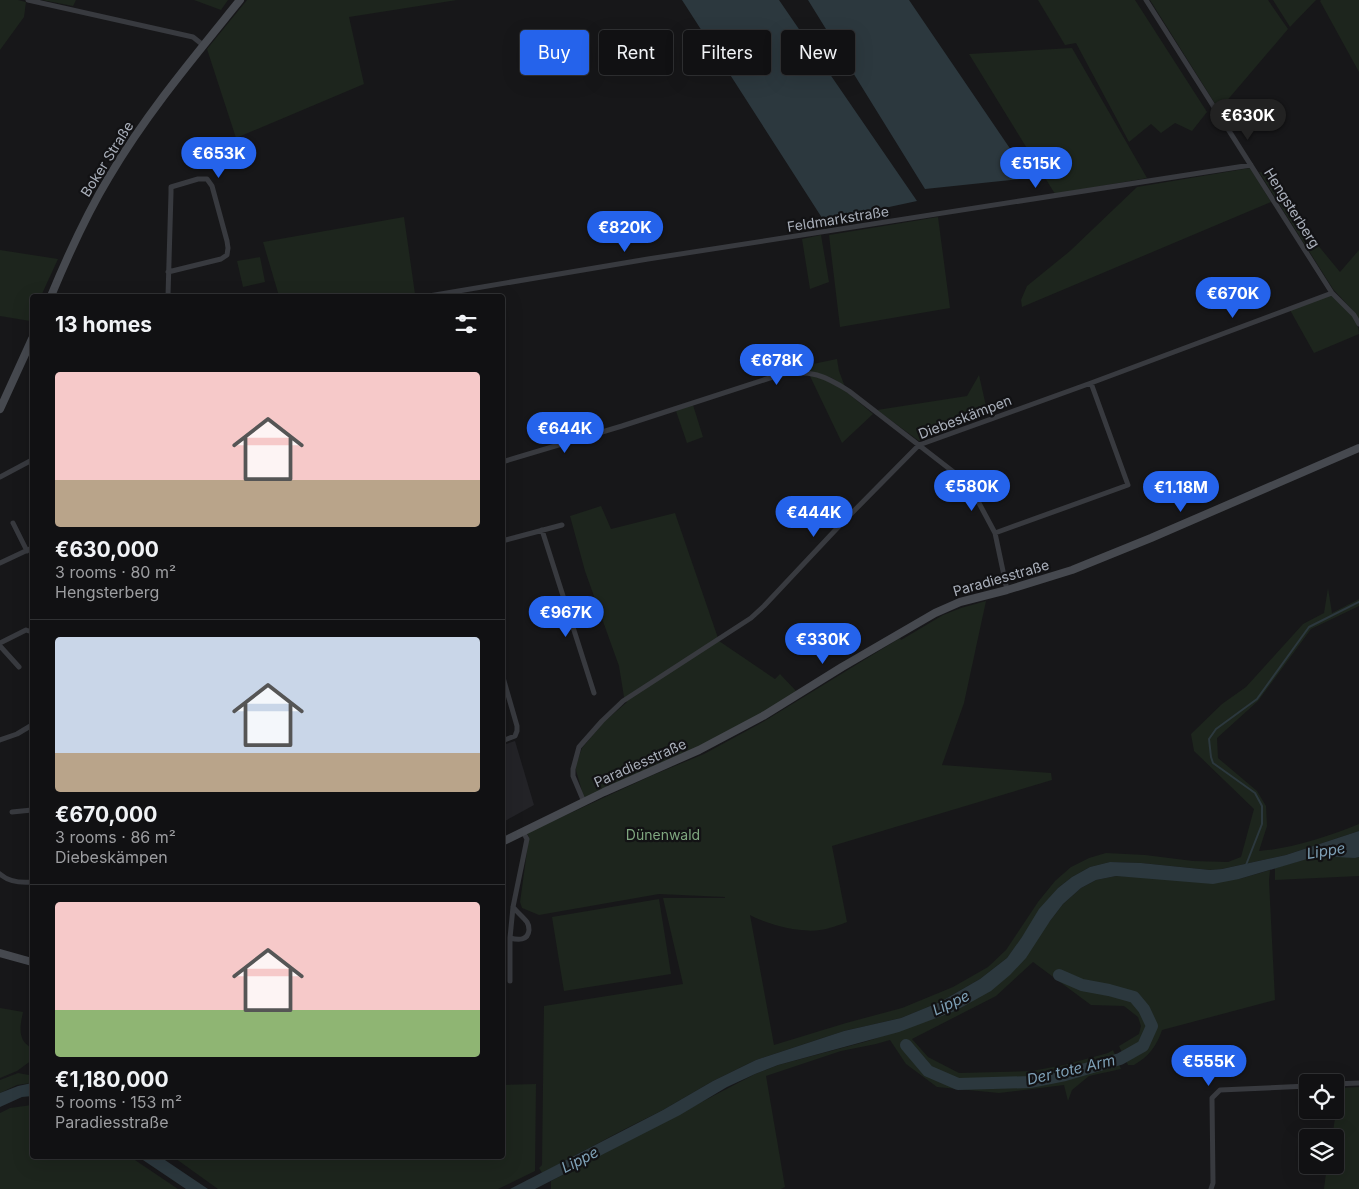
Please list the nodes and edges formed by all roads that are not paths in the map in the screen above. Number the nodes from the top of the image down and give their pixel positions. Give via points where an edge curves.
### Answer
1 (28, 0) edge
2 (240, 0) edge
3 (1146, 0) edge
4 (203, 45) junction
5 (1251, 165) junction
6 (168, 272) junction
7 (1332, 293) junction
8 (52, 294) edge
9 (168, 294) edge
10 (441, 294) edge
11 (1359, 324) edge
12 (30, 343) edge
13 (1091, 383) junction
14 (0, 409) edge
15 (919, 445) junction
16 (1359, 448) edge
17 (30, 461) edge
18 (505, 462) edge
19 (0, 476) edge
20 (13, 523) dead end
21 (562, 525) dead end
22 (542, 530) junction
23 (995, 533) junction
24 (505, 540) edge
25 (30, 550) edge
26 (0, 563) edge
27 (1008, 590) junction
28 (30, 631) edge
29 (0, 645) edge
30 (19, 667) dead end
31 (505, 684) edge
32 (594, 693) dead end
33 (30, 726) edge
34 (0, 740) edge
35 (505, 740) edge
36 (584, 802) junction
37 (30, 810) edge
38 (12, 812) dead end
39 (523, 832) junction
40 (505, 841) edge
41 (0, 874) edge
42 (30, 882) edge
43 (513, 907) junction
44 (510, 938) junction
45 (0, 953) edge
46 (30, 961) edge
47 (510, 981) dead end
48 (1359, 1083) edge
49 (1344, 1084) edge
50 (1299, 1086) edge
51 (1211, 1189) edge

1 - 4 street via 193,37
2 - 4 main road, Boker Straße
3 - 5 street, Hengsterberg
4 - 8 main road, Boker Straße via 113,170 81,227
5 - 7 street, Hengsterberg
5 - 10 street, Feldmarkstraße
6 - 6 street via 227,255 212,186 207,179 171,187
6 - 9 street
7 - 11 street, Hengsterberg
7 - 13 street, Diebeskämpen
12 - 14 main road
13 - 15 street, Diebeskämpen
13 - 23 street via 1128,485
15 - 18 street via 830,379 795,372
15 - 23 street via 972,490
15 - 36 street, Diebeskämpen via 758,612 623,701 602,721 579,747 573,768
16 - 27 main road, Paradiesstraße via 1072,570
17 - 19 street
20 - 25 street
21 - 22 street
22 - 24 street
22 - 32 street
23 - 27 street
25 - 26 street
27 - 36 main road, Paradiesstraße via 960,602 935,613 763,716 699,750
28 - 29 street via 26,630
29 - 30 street
31 - 35 street via 517,731 515,736
33 - 34 street
36 - 39 main road, Paradiesstraße
37 - 38 street
39 - 40 main road, Paradiesstraße
39 - 43 street via 526,839
41 - 42 street via 8,880
43 - 44 street
43 - 44 street via 527,922 529,932 523,939
44 - 47 street
45 - 46 main road
48 - 49 street
50 - 51 street via 1220,1090 1212,1098

